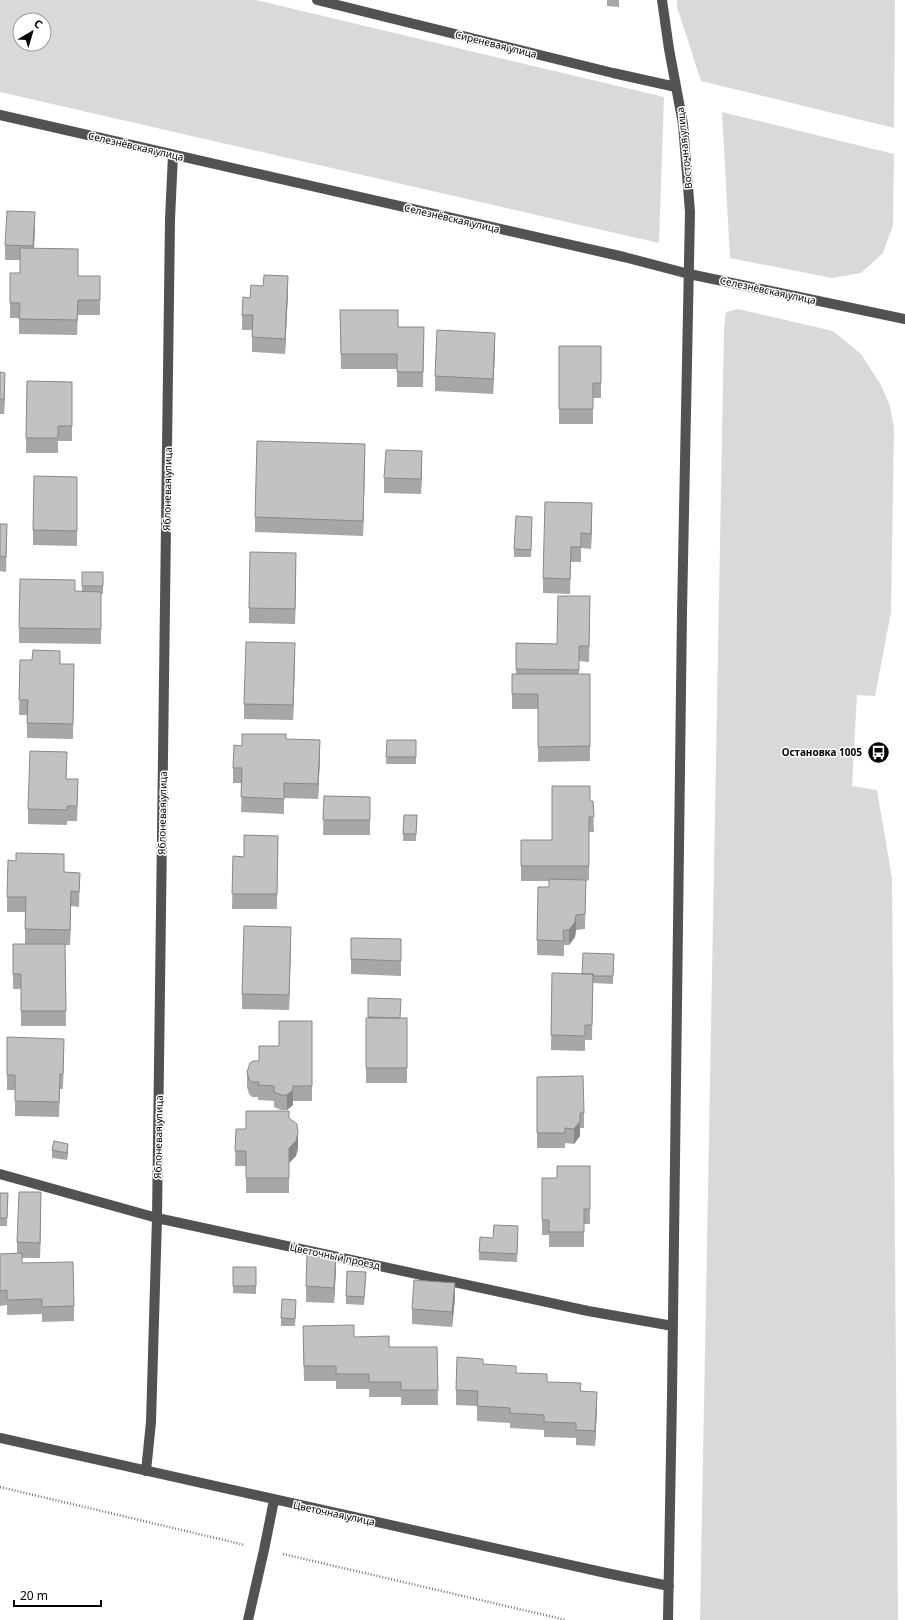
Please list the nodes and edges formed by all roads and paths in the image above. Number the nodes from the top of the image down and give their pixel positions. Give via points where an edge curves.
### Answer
1 (317, 0) edge
2 (662, 0) edge
3 (676, 87) junction
4 (0, 115) edge
5 (173, 155) junction
6 (689, 274) junction
7 (905, 319) edge
8 (0, 1174) edge
9 (157, 1218) junction
10 (673, 1326) junction
11 (0, 1438) edge
12 (146, 1471) junction
13 (274, 1500) junction
14 (668, 1586) junction
15 (248, 1620) edge
16 (668, 1620) edge

1 - 3 street, Сиреневая улица
2 - 3 street, Восточная улица
3 - 6 street, Восточная улица via 683,124 690,212
4 - 5 street, Селезнёвская улица
5 - 6 street, Селезнёвская улица
5 - 9 street, Яблоневая улица
6 - 7 street, Селезнёвская улица
6 - 10 street, Восточная улица
8 - 9 street, Цветочный проезд
9 - 10 street, Цветочный проезд via 588,1311
9 - 12 street, Яблоневая улица via 151,1422
10 - 14 street, Восточная улица
11 - 12 street, Цветочная улица
12 - 13 street, Цветочная улица
13 - 14 street, Цветочная улица
13 - 15 street
14 - 16 street, Восточная улица

